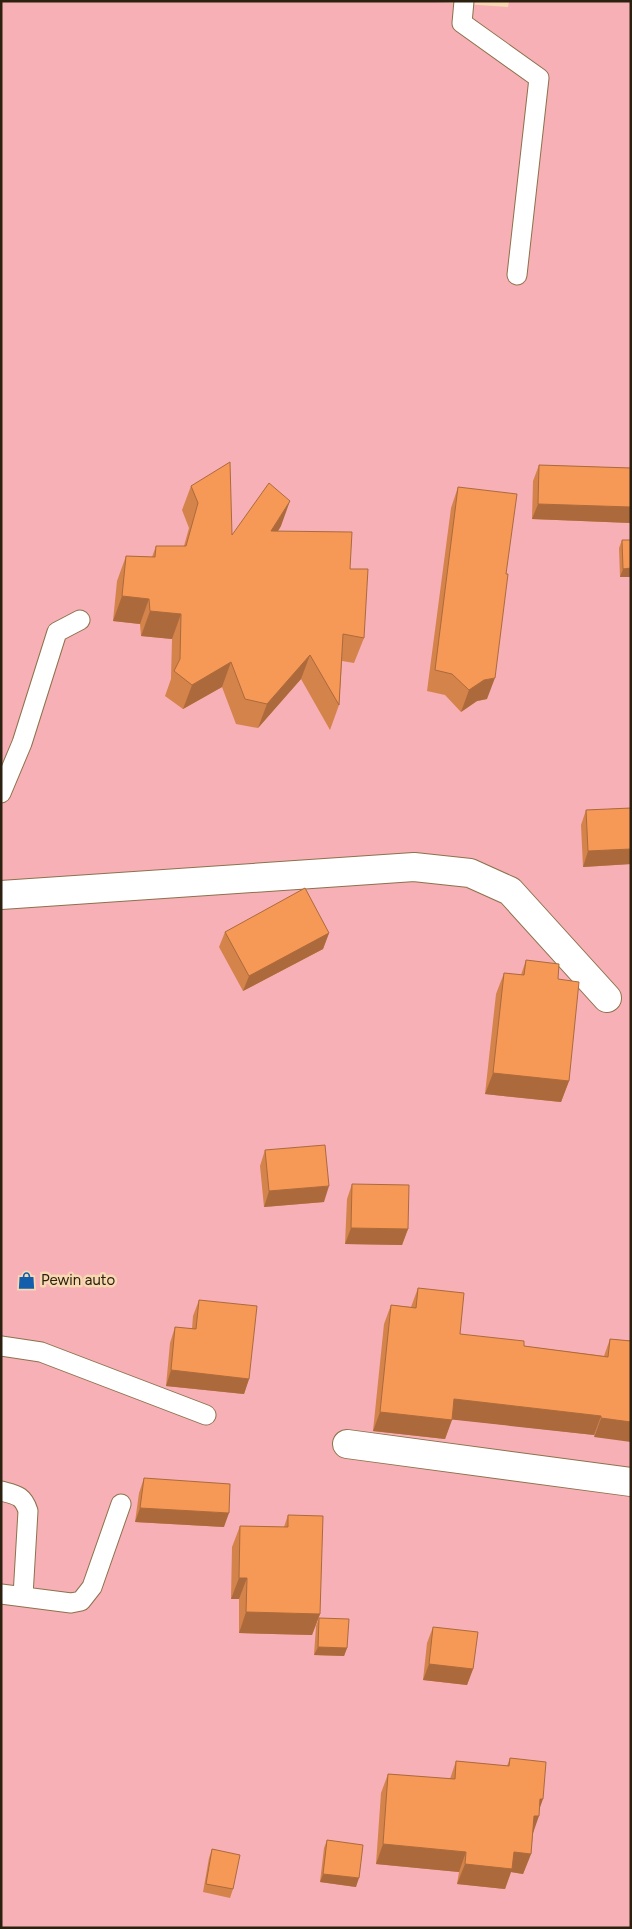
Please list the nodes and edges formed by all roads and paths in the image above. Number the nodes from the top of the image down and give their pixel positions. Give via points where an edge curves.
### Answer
1 (464, 1) edge
2 (517, 275) dead end
3 (80, 620) dead end
4 (1, 793) edge
5 (1, 895) edge
6 (607, 998) dead end
7 (1, 1346) edge
8 (206, 1416) dead end
9 (347, 1444) dead end
10 (631, 1482) edge
11 (1, 1491) edge
12 (121, 1504) dead end
13 (1, 1594) edge
14 (23, 1596) junction

1 - 2 lane via 462,23 539,78
3 - 4 lane via 57,632 22,742
5 - 6 street via 414,867 470,873 510,891
7 - 8 lane via 41,1352
9 - 10 street
11 - 14 lane via 18,1495 25,1501 28,1511
12 - 14 lane via 92,1587 81,1601 71,1603
13 - 14 lane

